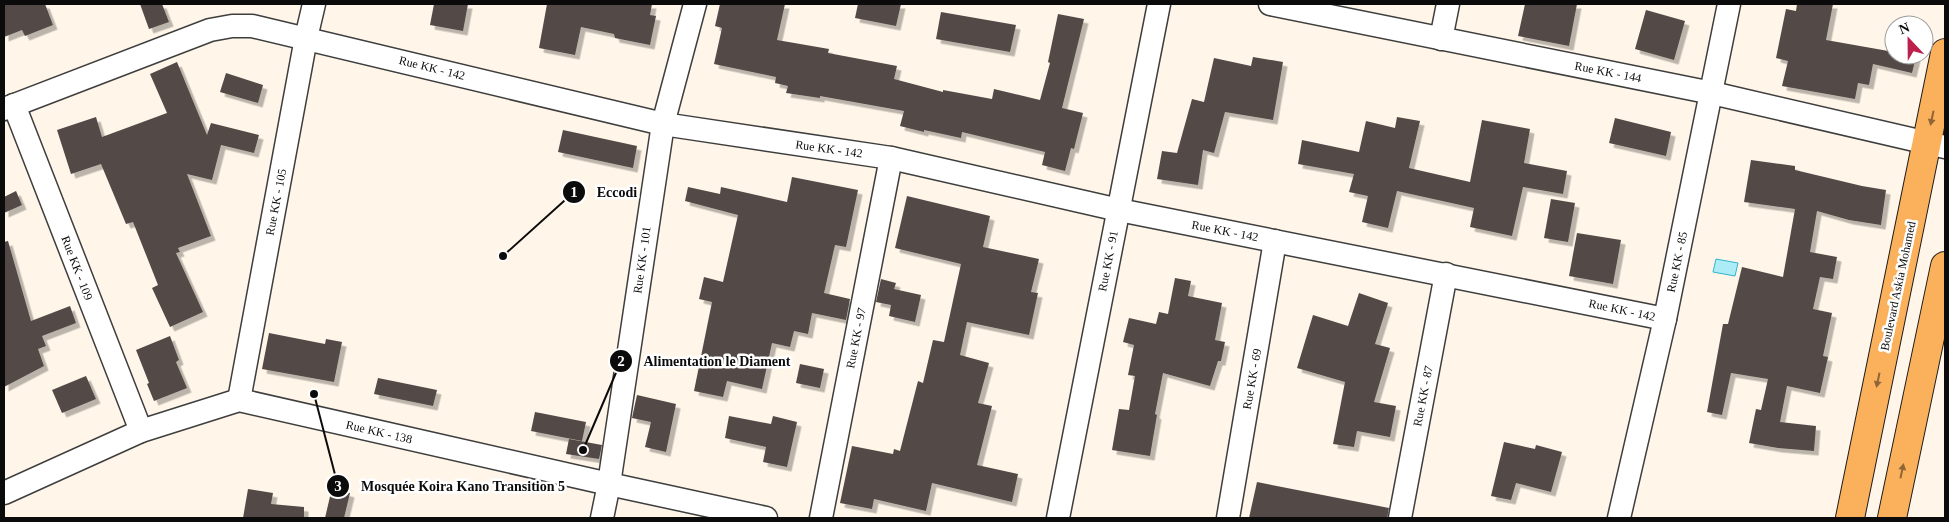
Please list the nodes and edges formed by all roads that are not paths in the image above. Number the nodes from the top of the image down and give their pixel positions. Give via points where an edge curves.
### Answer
1 (314, 4) edge
2 (695, 4) edge
3 (1159, 4) edge
4 (1270, 4) edge
5 (1448, 4) edge
6 (1729, 4) edge
7 (306, 38) junction
8 (1441, 39) junction
9 (1945, 53) edge
10 (1712, 93) junction
11 (9, 107) edge
12 (663, 124) junction
13 (1936, 145) edge
14 (891, 158) junction
15 (1119, 210) junction
16 (1276, 241) junction
17 (1945, 266) edge
18 (1446, 274) junction
19 (1665, 319) junction
20 (238, 400) junction
21 (141, 431) junction
22 (609, 484) junction
23 (4, 493) edge
24 (602, 518) edge
25 (766, 518) edge
26 (821, 518) edge
27 (1058, 518) edge
28 (1228, 518) edge
29 (1400, 518) edge
30 (1619, 518) edge
31 (1850, 518) edge
32 (1892, 518) edge

1 - 7 street, Rue KK - 105
2 - 12 street, Rue KK - 101
3 - 15 street, Rue KK - 91
4 - 8 street, Rue KK - 144
5 - 8 street
6 - 10 street, Rue KK - 85
7 - 11 street, Rue KK - 142 via 252,26 210,30
7 - 12 street, Rue KK - 142
7 - 20 street, Rue KK - 105
8 - 10 street, Rue KK - 144
9 -> 13 main road, Boulevard Askia Mohamed
10 - 13 street, Rue KK - 144
10 - 19 street, Rue KK - 85
11 - 21 street, Rue KK - 109
12 - 14 street, Rue KK - 142
12 - 22 street, Rue KK - 101
13 -> 31 main road, Boulevard Askia Mohamed
14 - 15 street, Rue KK - 142
14 - 26 street, Rue KK - 97
15 - 16 street, Rue KK - 142
15 - 27 street, Rue KK - 91
16 - 18 street, Rue KK - 142
16 - 28 street, Rue KK - 69
32 -> 17 main road
18 - 19 street, Rue KK - 142
18 - 29 street, Rue KK - 87
19 - 30 street, Rue KK - 85
20 - 21 street
20 - 22 street, Rue KK - 138
21 - 23 street
22 - 24 street, Rue KK - 101
22 - 25 street, Rue KK - 138

